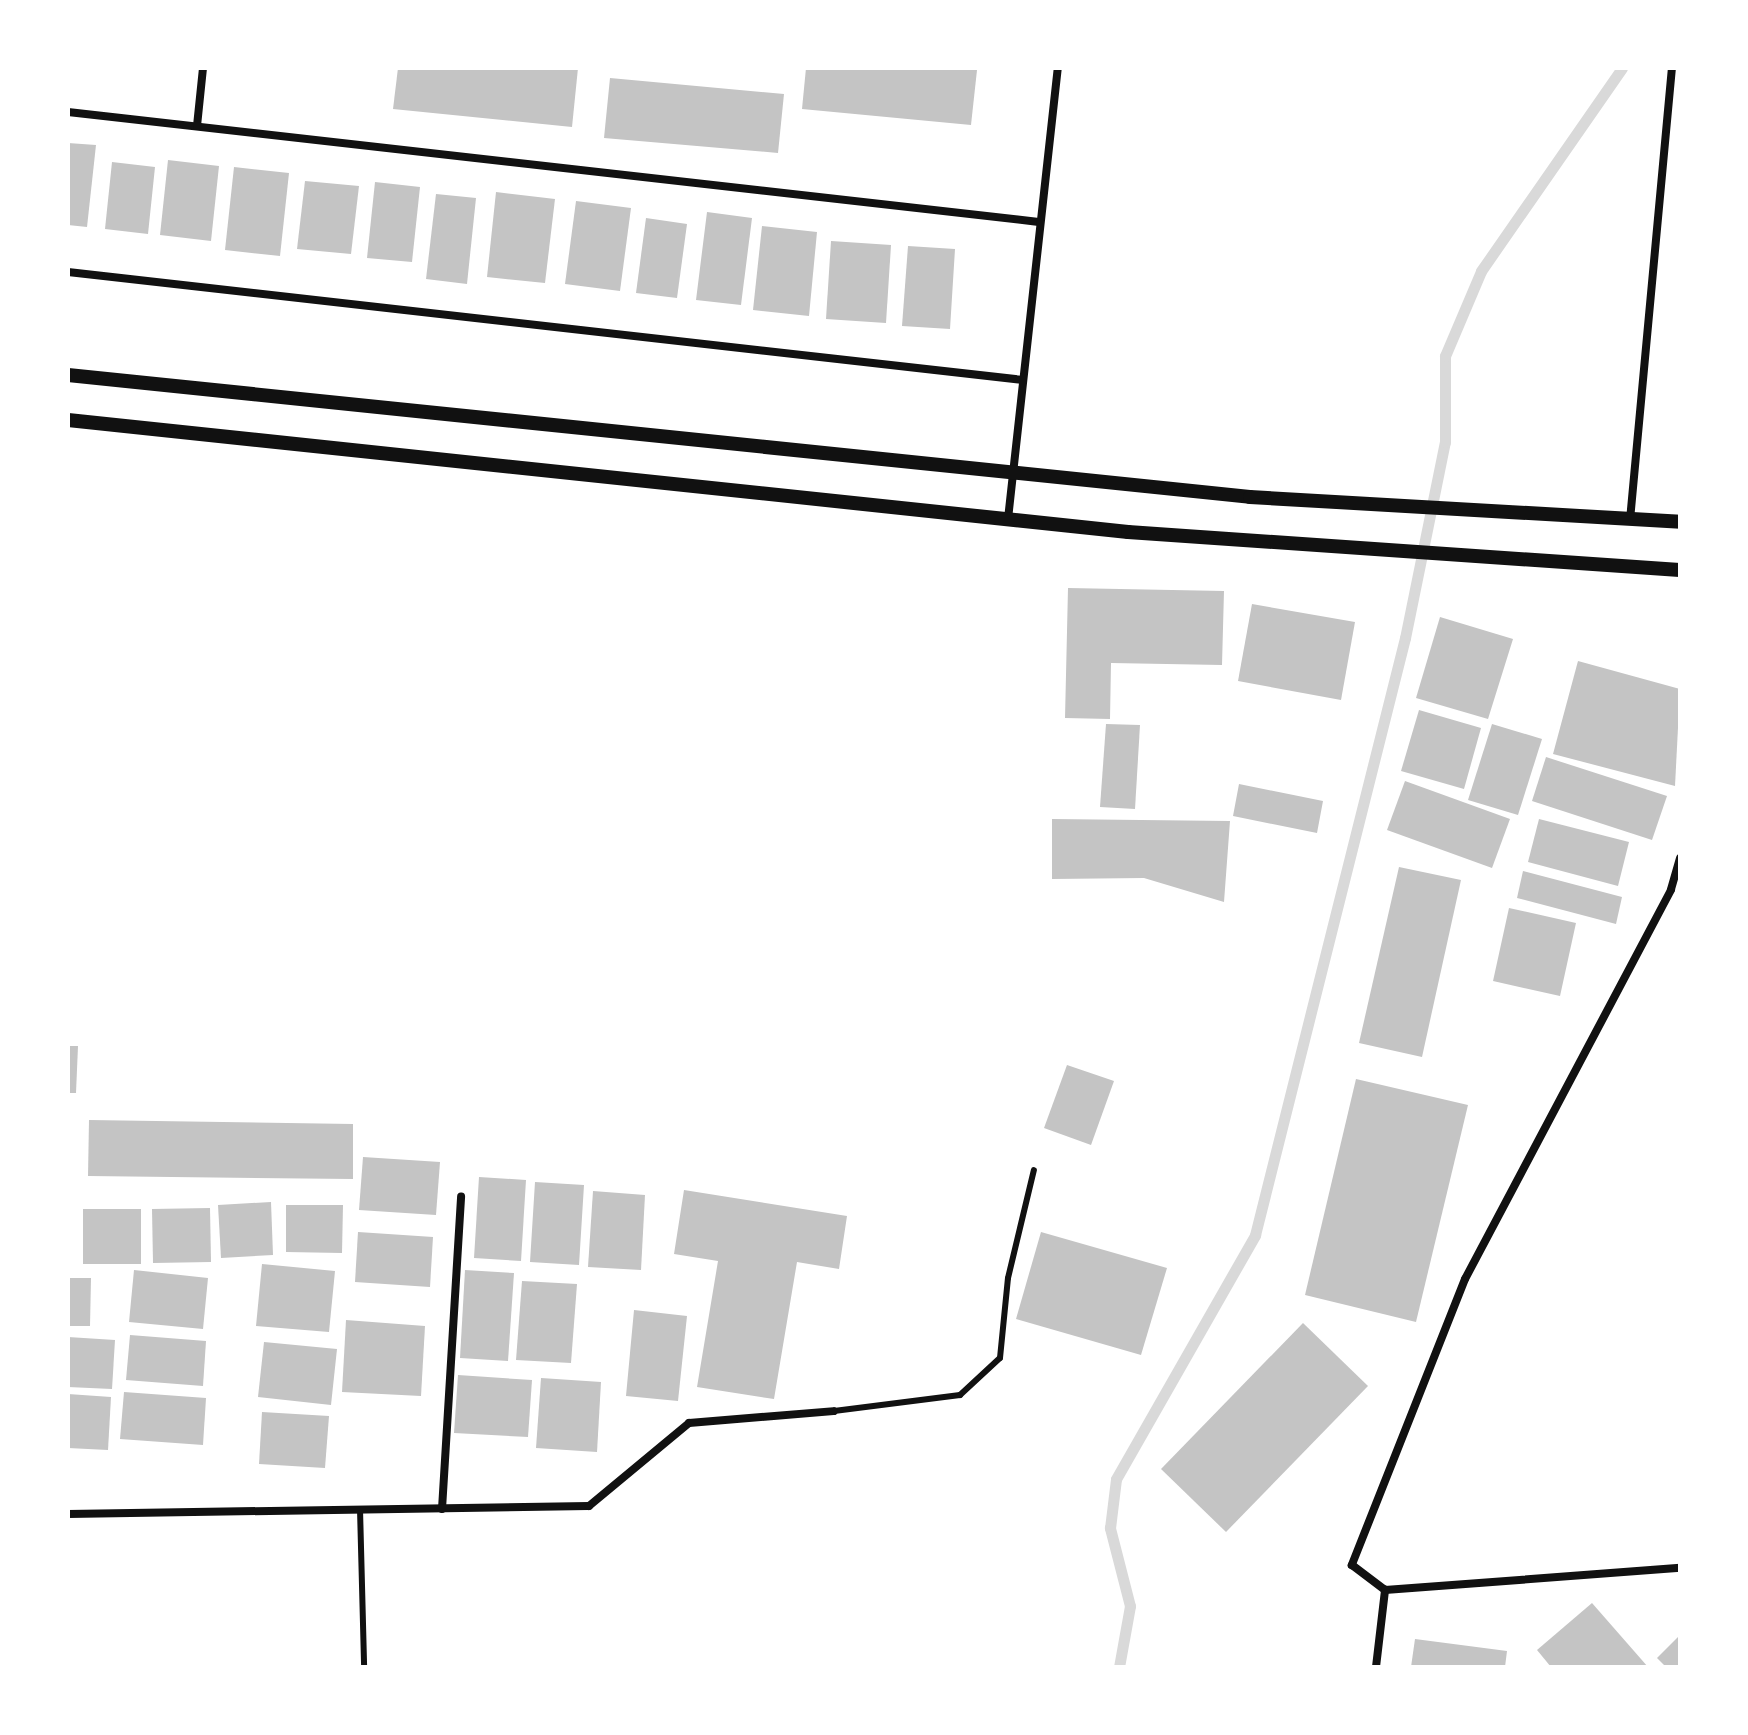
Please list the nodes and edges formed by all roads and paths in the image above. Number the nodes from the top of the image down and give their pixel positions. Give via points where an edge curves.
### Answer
1 (203, 68) edge
2 (1058, 68) edge
3 (1672, 68) edge
4 (68, 112) edge
5 (197, 126) junction
6 (1039, 222) junction
7 (68, 272) edge
8 (68, 375) edge
9 (1023, 380) junction
10 (68, 420) edge
11 (1014, 468) junction
12 (1008, 519) junction
13 (1630, 520) junction
14 (1680, 522) edge
15 (1680, 570) edge
16 (1680, 858) edge
17 (1034, 1170) dead end
18 (461, 1197) dead end
19 (834, 1411) joint
20 (360, 1509) junction
21 (442, 1509) junction
22 (68, 1514) edge
23 (1680, 1568) edge
24 (1385, 1590) junction
25 (364, 1667) edge
26 (1376, 1667) edge

1 - 5 street
2 - 6 street
3 - 13 street
4 - 5 street
5 - 6 street
6 - 9 street
7 - 9 street
8 - 11 street
9 - 11 street
10 - 12 street
11 - 12 street
11 - 13 street via 1385,504
12 - 15 street
13 - 14 street
16 - 24 street via 1671,890 1465,1279 1352,1565
17 - 19 lane via 1008,1278 1000,1358 960,1395
18 - 21 street
19 - 21 street via 689,1423 589,1506
20 - 21 street
20 - 22 street
20 - 25 lane
23 - 24 street
24 - 26 street

